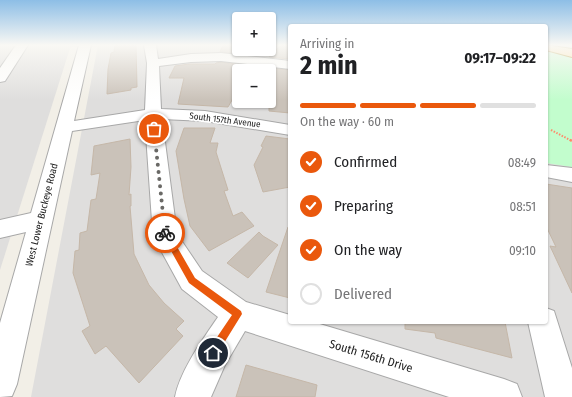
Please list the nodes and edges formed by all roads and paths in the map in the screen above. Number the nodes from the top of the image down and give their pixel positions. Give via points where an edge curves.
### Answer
1 (10, 64) edge
2 (80, 64) edge
3 (152, 64) edge
4 (278, 64) edge
5 (288, 65) edge
6 (0, 78) edge
7 (153, 114) junction
8 (64, 127) junction
9 (288, 130) edge
10 (551, 130) dead end
11 (572, 141) edge
12 (548, 170) edge
13 (572, 175) edge
14 (41, 220) junction
15 (0, 229) edge
16 (238, 314) junction
17 (544, 324) edge
18 (0, 384) edge
19 (193, 397) edge
20 (504, 397) edge
21 (563, 397) edge

1 - 6 street
2 - 8 street, West Lower Buckeye Road
3 - 7 street, South 156th Drive
4 - 5 street
7 - 8 street, South 157th Avenue
7 - 9 street, South 157th Avenue via 205,116
7 - 16 street, South 156th Drive via 165,236 192,280
8 - 14 street, West Lower Buckeye Road
10 - 11 path
12 - 13 street
14 - 15 street
14 - 18 street, West Lower Buckeye Road
16 - 19 street via 213,353
16 - 20 street, South 156th Drive
17 - 21 street

